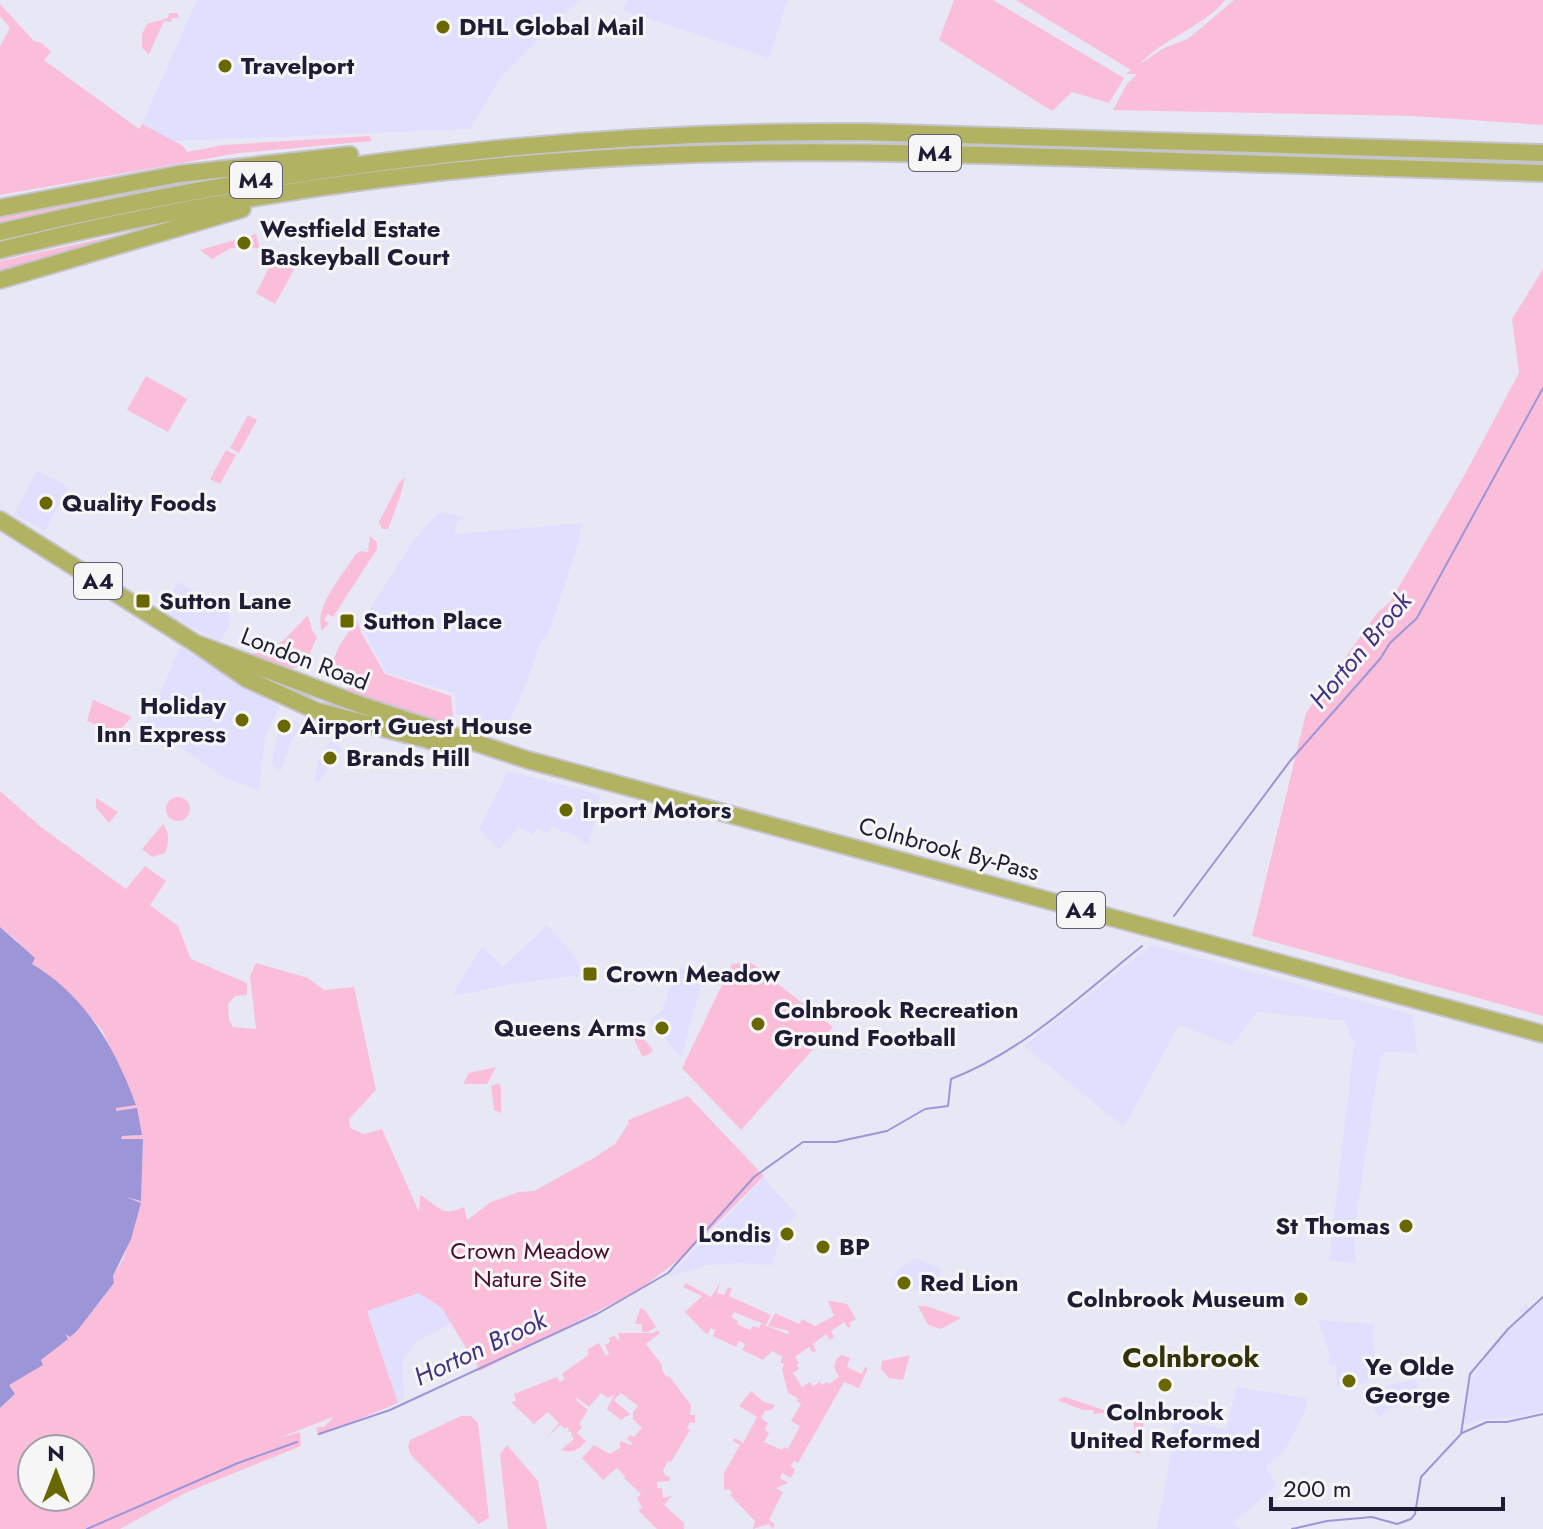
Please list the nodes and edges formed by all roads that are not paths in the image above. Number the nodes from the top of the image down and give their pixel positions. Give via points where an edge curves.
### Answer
1 (515, 145) junction
2 (1543, 153) edge
3 (1543, 173) edge
4 (329, 188) junction
5 (0, 208) edge
6 (0, 232) edge
7 (0, 250) edge
8 (0, 280) edge
9 (0, 520) edge
10 (195, 643) junction
11 (398, 719) joint
12 (421, 739) joint
13 (528, 760) junction
14 (1543, 1034) edge

1 - 2 highway, M4 via 717,133 849,132
1 - 5 highway, M4 via 462,144 225,168
1 - 6 highway, M4 via 248,181
3 - 4 highway, M4 via 798,152 609,158
4 - 7 highway, M4 via 198,207
4 - 8 highway, M4
9 - 10 highway, London Road / A4
10 - 11 highway, London Road / A4
10 - 12 highway, London Road / A4 via 290,701
11 - 13 highway, Colnbrook By-Pass / A4
12 - 13 highway, Colnbrook By-Pass / A4
13 - 14 highway, Colnbrook By-Pass / A4

